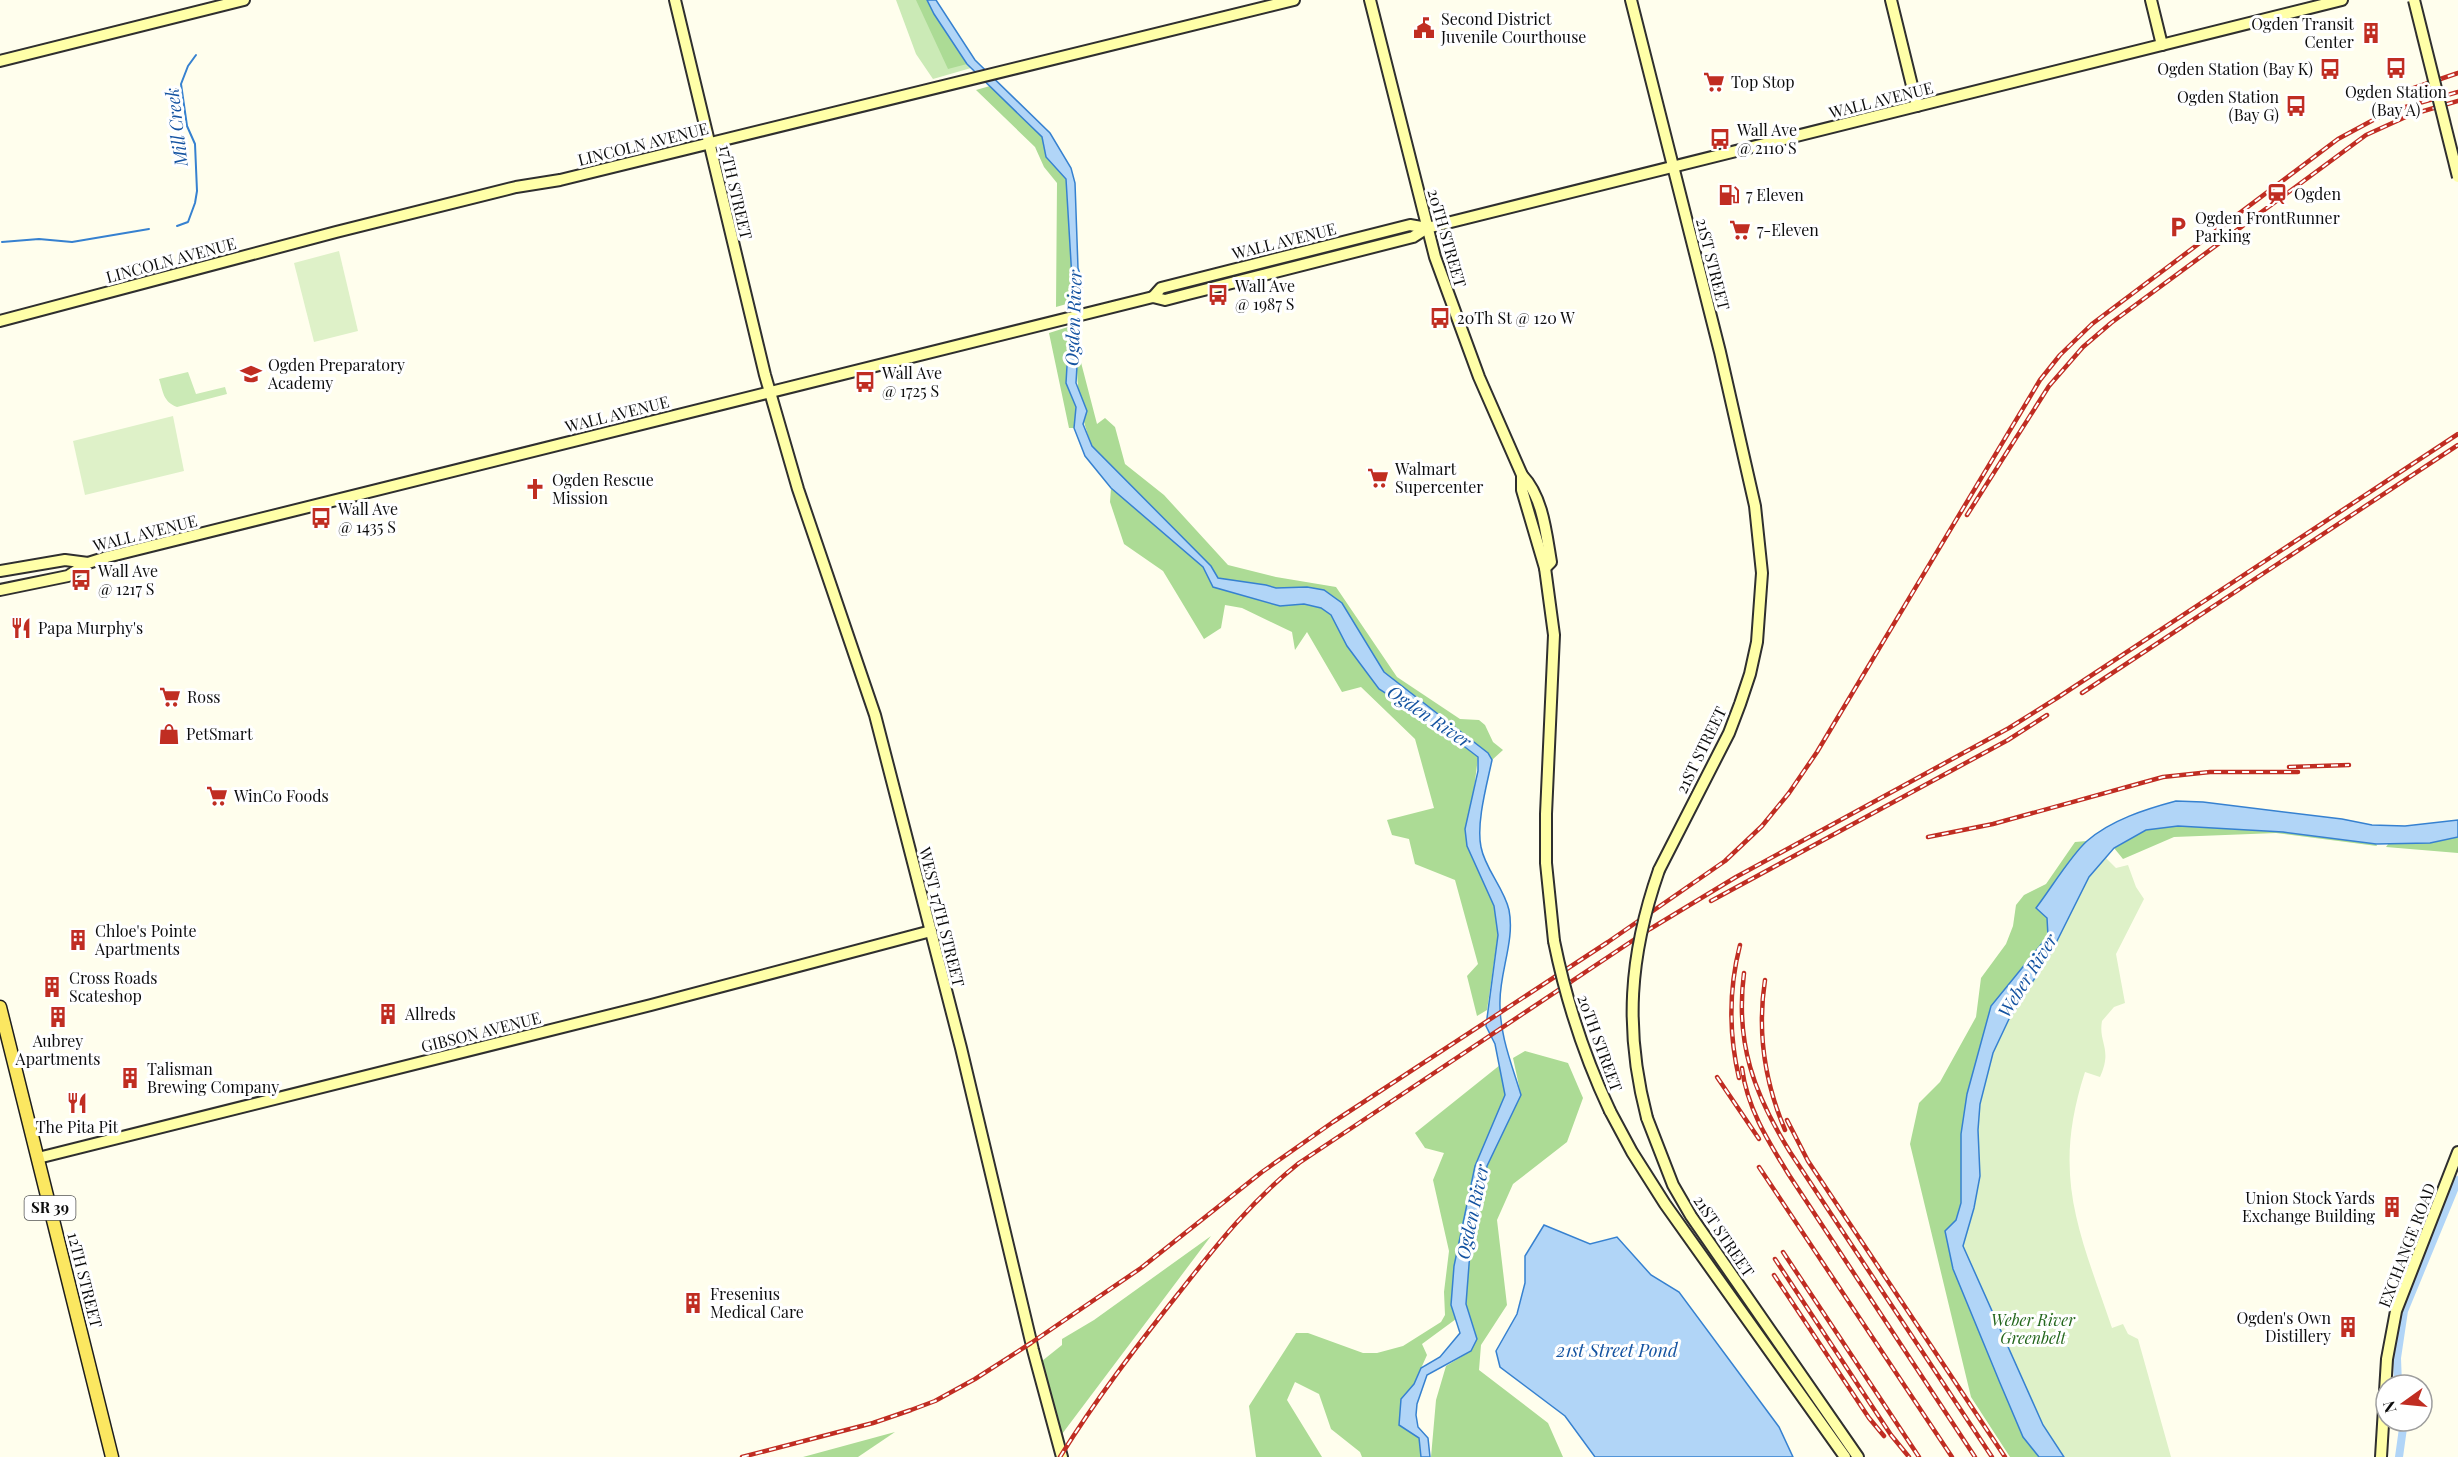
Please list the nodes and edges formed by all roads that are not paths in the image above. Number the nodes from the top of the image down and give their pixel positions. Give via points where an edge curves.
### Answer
1 (244, 0) edge
2 (675, 0) edge
3 (1294, 0) edge
4 (1370, 0) edge
5 (1631, 0) edge
6 (1892, 0) edge
7 (2151, 0) edge
8 (2342, 0) edge
9 (2414, 0) edge
10 (2162, 45) junction
11 (0, 61) edge
12 (1917, 106) junction
13 (710, 143) junction
14 (1672, 167) junction
15 (2458, 177) edge
16 (1427, 228) junction
17 (0, 321) edge
18 (771, 391) junction
19 (1522, 475) junction
20 (88, 563) junction
21 (1545, 568) junction
22 (0, 571) edge
23 (0, 590) edge
24 (931, 931) junction
25 (0, 1007) edge
26 (2458, 1152) edge
27 (38, 1158) junction
28 (112, 1457) edge
29 (1062, 1457) edge
30 (1845, 1457) edge
31 (1858, 1457) edge
32 (2381, 1457) edge

1 - 11 main road
2 - 13 main road, 17TH STREET
3 - 13 main road, LINCOLN AVENUE
4 - 16 main road, 20TH STREET
5 - 14 main road, 21ST STREET
6 - 12 main road
7 - 10 main road
8 - 10 main road, WALL AVENUE
9 - 15 main road, bridge
10 - 12 main road, WALL AVENUE
12 - 14 main road, WALL AVENUE
13 - 17 main road, LINCOLN AVENUE via 336,232
13 - 18 main road, 17TH STREET
14 - 16 main road, WALL AVENUE
14 - 31 main road, 21ST STREET, bridge via 1755,506 1762,573 1757,642 1740,704 1659,870 1639,934 1632,997 1634,1061 1647,1118 1673,1185
16 - 18 main road, WALL AVENUE via 1413,237 1165,300 1153,297
16 - 19 main road, 20TH STREET via 1462,334
18 - 20 main road, WALL AVENUE
18 - 24 main road, WEST 17TH STREET via 798,489 875,715
19 - 21 main road, 20TH STREET via 1522,490
19 - 21 main road, 20TH STREET via 1538,502 1551,562
20 - 22 main road, WALL AVENUE via 65,560
20 - 23 main road, WALL AVENUE via 68,576
21 - 30 main road, 20TH STREET, bridge via 1554,635 1546,863 1554,941 1576,1031 1632,1152
24 - 27 main road, GIBSON AVENUE
24 - 29 main road, WEST 17TH STREET
25 - 27 main road, 12TH STREET / SR 39
26 - 32 main road, EXCHANGE ROAD via 2396,1311 2386,1359
27 - 28 main road, 12TH STREET / SR 39

